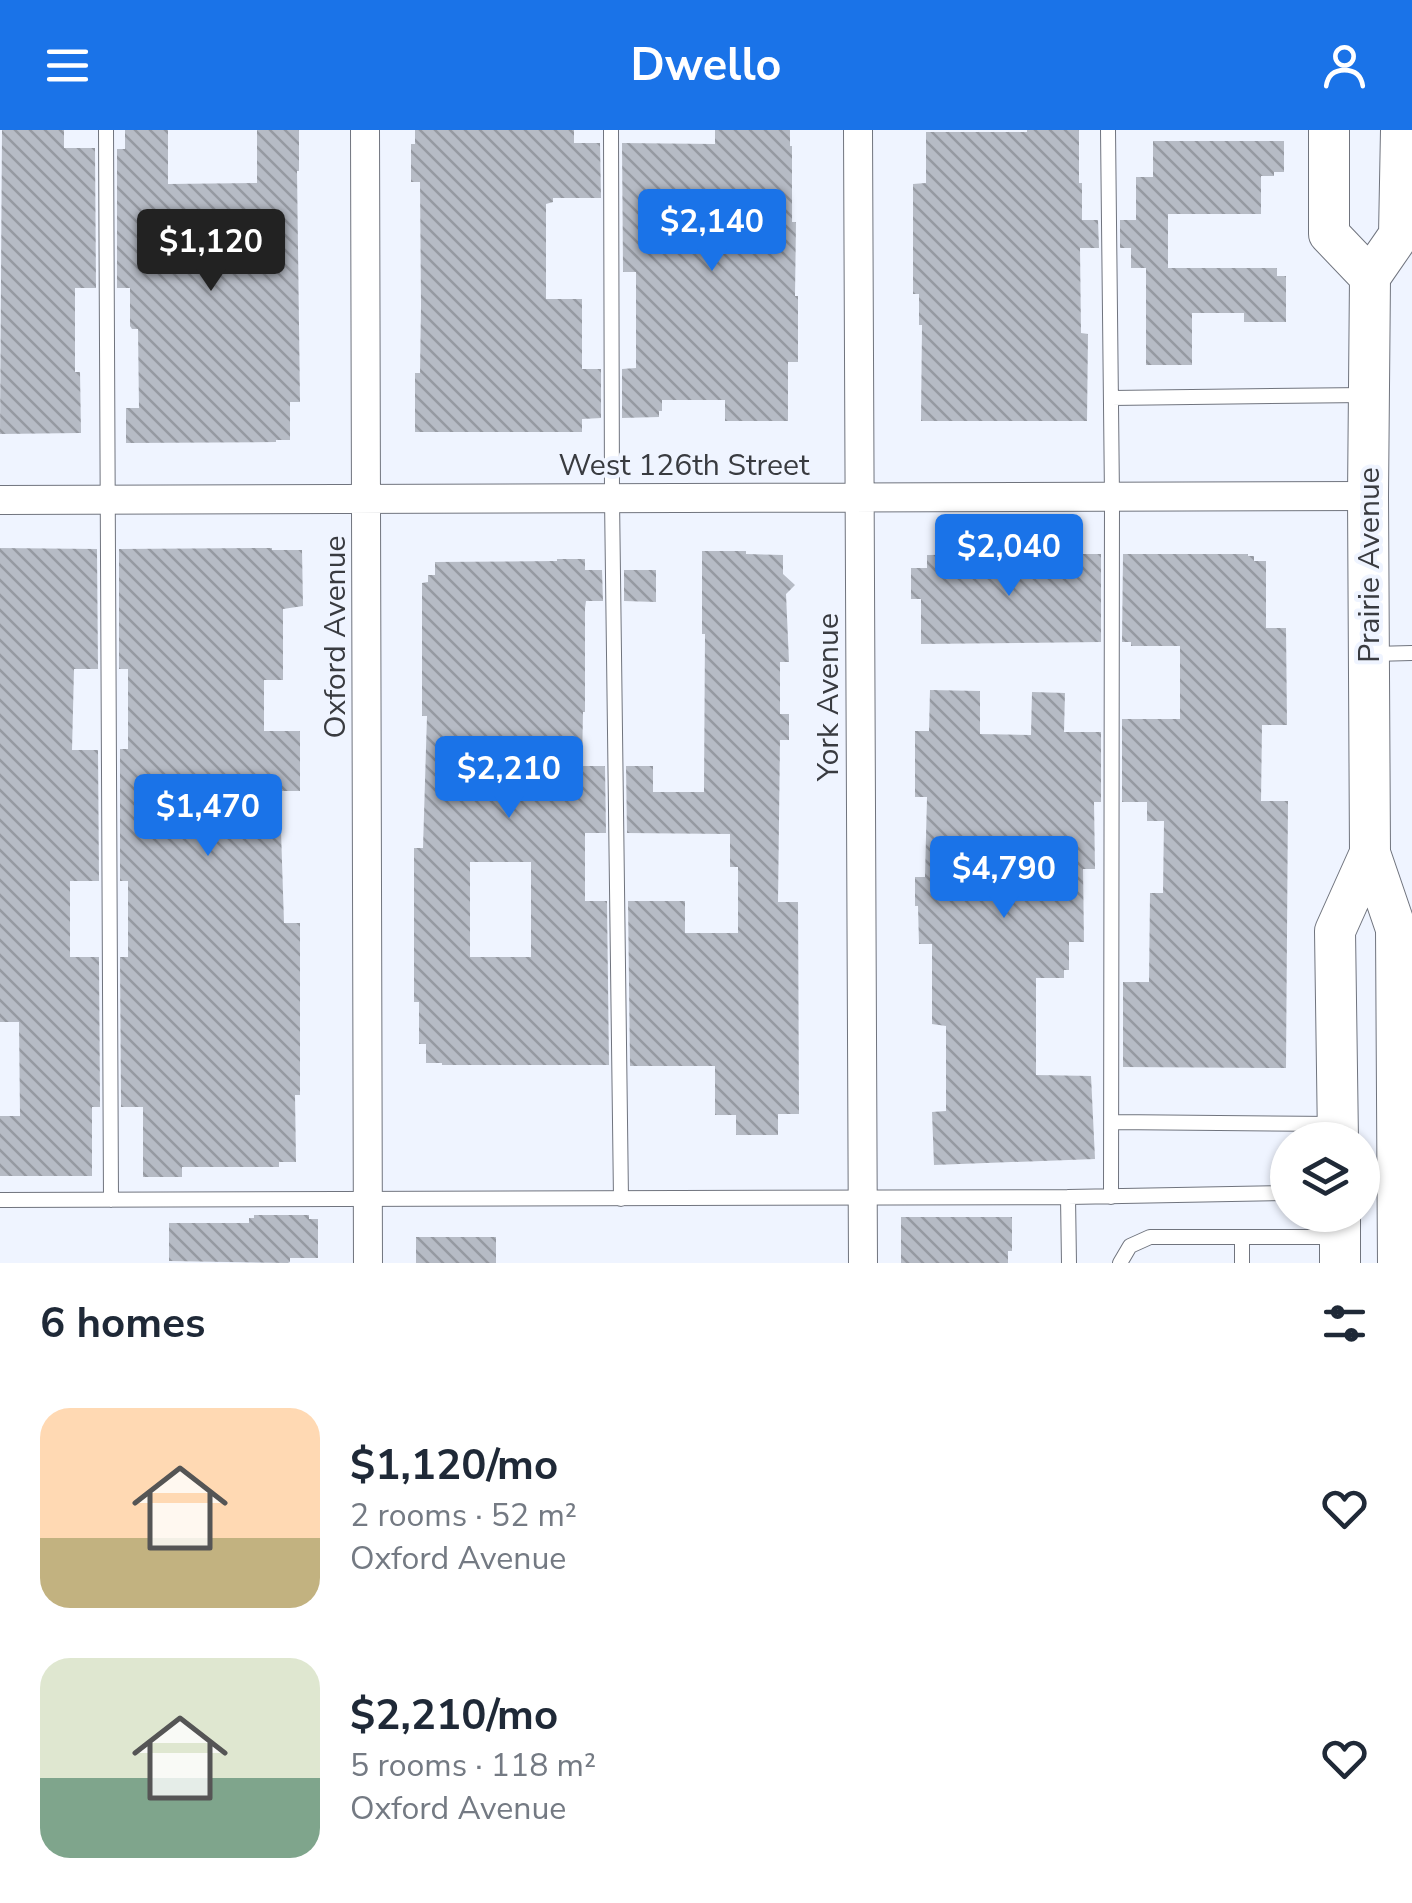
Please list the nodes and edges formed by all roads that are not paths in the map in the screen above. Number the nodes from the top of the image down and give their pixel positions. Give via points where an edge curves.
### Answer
1 (106, 130) edge
2 (364, 130) edge
3 (611, 130) edge
4 (858, 130) edge
5 (1108, 130) edge
6 (1330, 130) edge
7 (1401, 130) edge
8 (1370, 277) junction
9 (1369, 395) junction
10 (1111, 398) junction
11 (1368, 496) junction
12 (860, 497) junction
13 (1112, 497) junction
14 (367, 498) junction
15 (612, 498) junction
16 (0, 500) edge
17 (108, 500) junction
18 (1412, 653) edge
19 (1369, 654) junction
20 (1370, 853) junction
21 (1112, 1122) junction
22 (1338, 1122) edge
23 (1270, 1129) edge
24 (1270, 1193) edge
25 (1068, 1197) junction
26 (1111, 1197) junction
27 (862, 1198) junction
28 (621, 1199) junction
29 (0, 1200) edge
30 (111, 1200) junction
31 (368, 1200) junction
32 (1242, 1238) junction
33 (1340, 1238) edge
34 (368, 1263) edge
35 (863, 1263) edge
36 (1069, 1263) edge
37 (1120, 1263) edge
38 (1242, 1263) edge
39 (1398, 1263) edge

1 - 17 lane
2 - 14 street, Oxford Avenue
3 - 15 lane
4 - 12 street, York Avenue
5 - 10 lane
6 - 8 main road via 1330,234
7 - 8 main road via 1399,236
8 - 9 main road, Prairie Avenue
9 - 10 lane
9 - 11 main road, Prairie Avenue
10 - 13 lane
11 - 13 street, West 126th Street
11 - 19 main road, Prairie Avenue
12 - 13 street, West 126th Street
12 - 15 street, West 126th Street
12 - 27 street, York Avenue
13 - 21 lane
14 - 15 street, West 126th Street
14 - 17 street, West 126th Street
14 - 31 street, Oxford Avenue
15 - 28 lane
16 - 17 street, West 126th Street
17 - 30 lane
18 - 19 lane
19 - 20 main road, Prairie Avenue
20 - 22 main road, Prairie Avenue via 1336,931
20 - 39 main road, Prairie Avenue via 1396,930
21 - 23 lane
21 - 26 lane
24 - 26 lane
25 - 26 lane
25 - 27 lane
25 - 36 lane
27 - 28 lane
27 - 35 street, York Avenue
28 - 31 lane
29 - 30 lane
30 - 31 lane
31 - 34 street, Oxford Avenue
32 - 33 lane
32 - 37 lane via 1150,1237 1130,1246
32 - 38 lane

